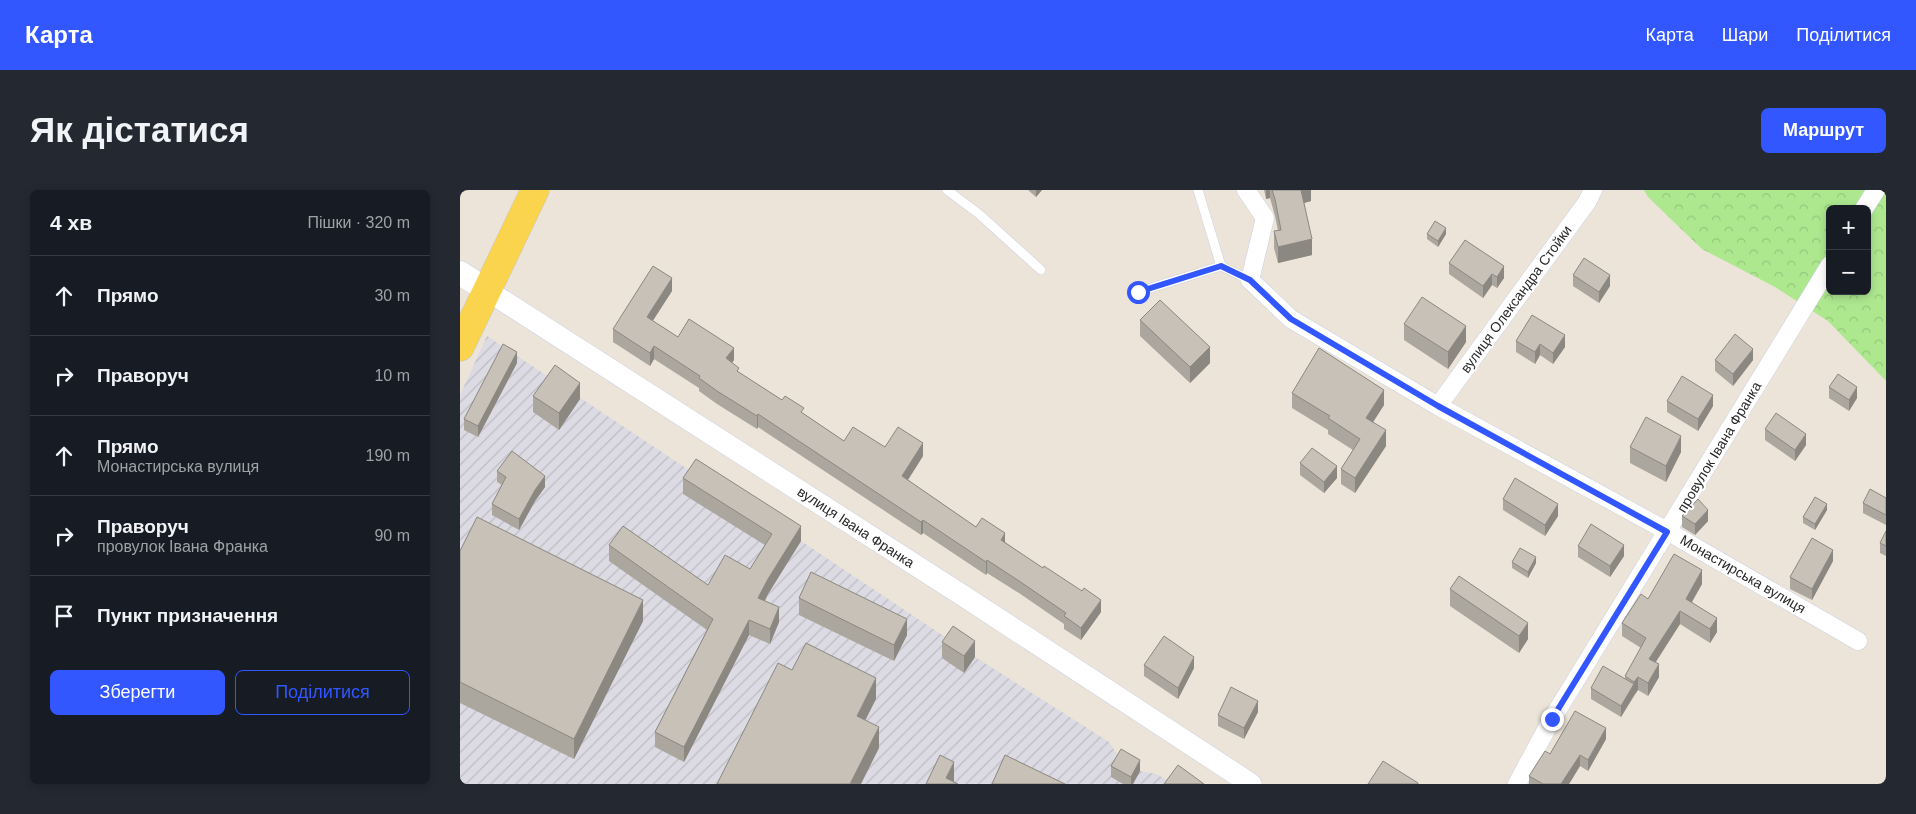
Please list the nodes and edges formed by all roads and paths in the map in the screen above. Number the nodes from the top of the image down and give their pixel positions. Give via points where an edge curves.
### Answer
1 (535, 190) edge
2 (947, 190) edge
3 (1198, 190) edge
4 (1246, 190) edge
5 (1593, 190) edge
6 (1876, 190) edge
7 (1867, 205) edge
8 (1221, 266) junction
9 (1042, 270) dead end
10 (1826, 271) edge
11 (460, 273) edge
12 (1250, 280) junction
13 (488, 291) junction
14 (1138, 292) dead end
15 (460, 347) edge
16 (1438, 406) junction
17 (1667, 532) junction
18 (1858, 640) dead end
19 (1251, 784) edge
20 (1517, 784) edge

1 - 13 main road
2 - 9 lane
3 - 8 lane
4 - 12 street via 1265,218
5 - 16 street, вулиця Олександра Стойки
6 - 7 street
8 - 12 lane
8 - 14 lane
10 - 17 street, провулок Івана Франка
11 - 13 main road, вулиця Івана Франка
12 - 16 street, Монастирська вулиця via 1291,319
13 - 15 main road
13 - 19 street, вулиця Івана Франка
16 - 17 street, Монастирська вулиця
17 - 18 street, Монастирська вулиця
17 - 20 street, провулок Івана Франка via 1552,719

